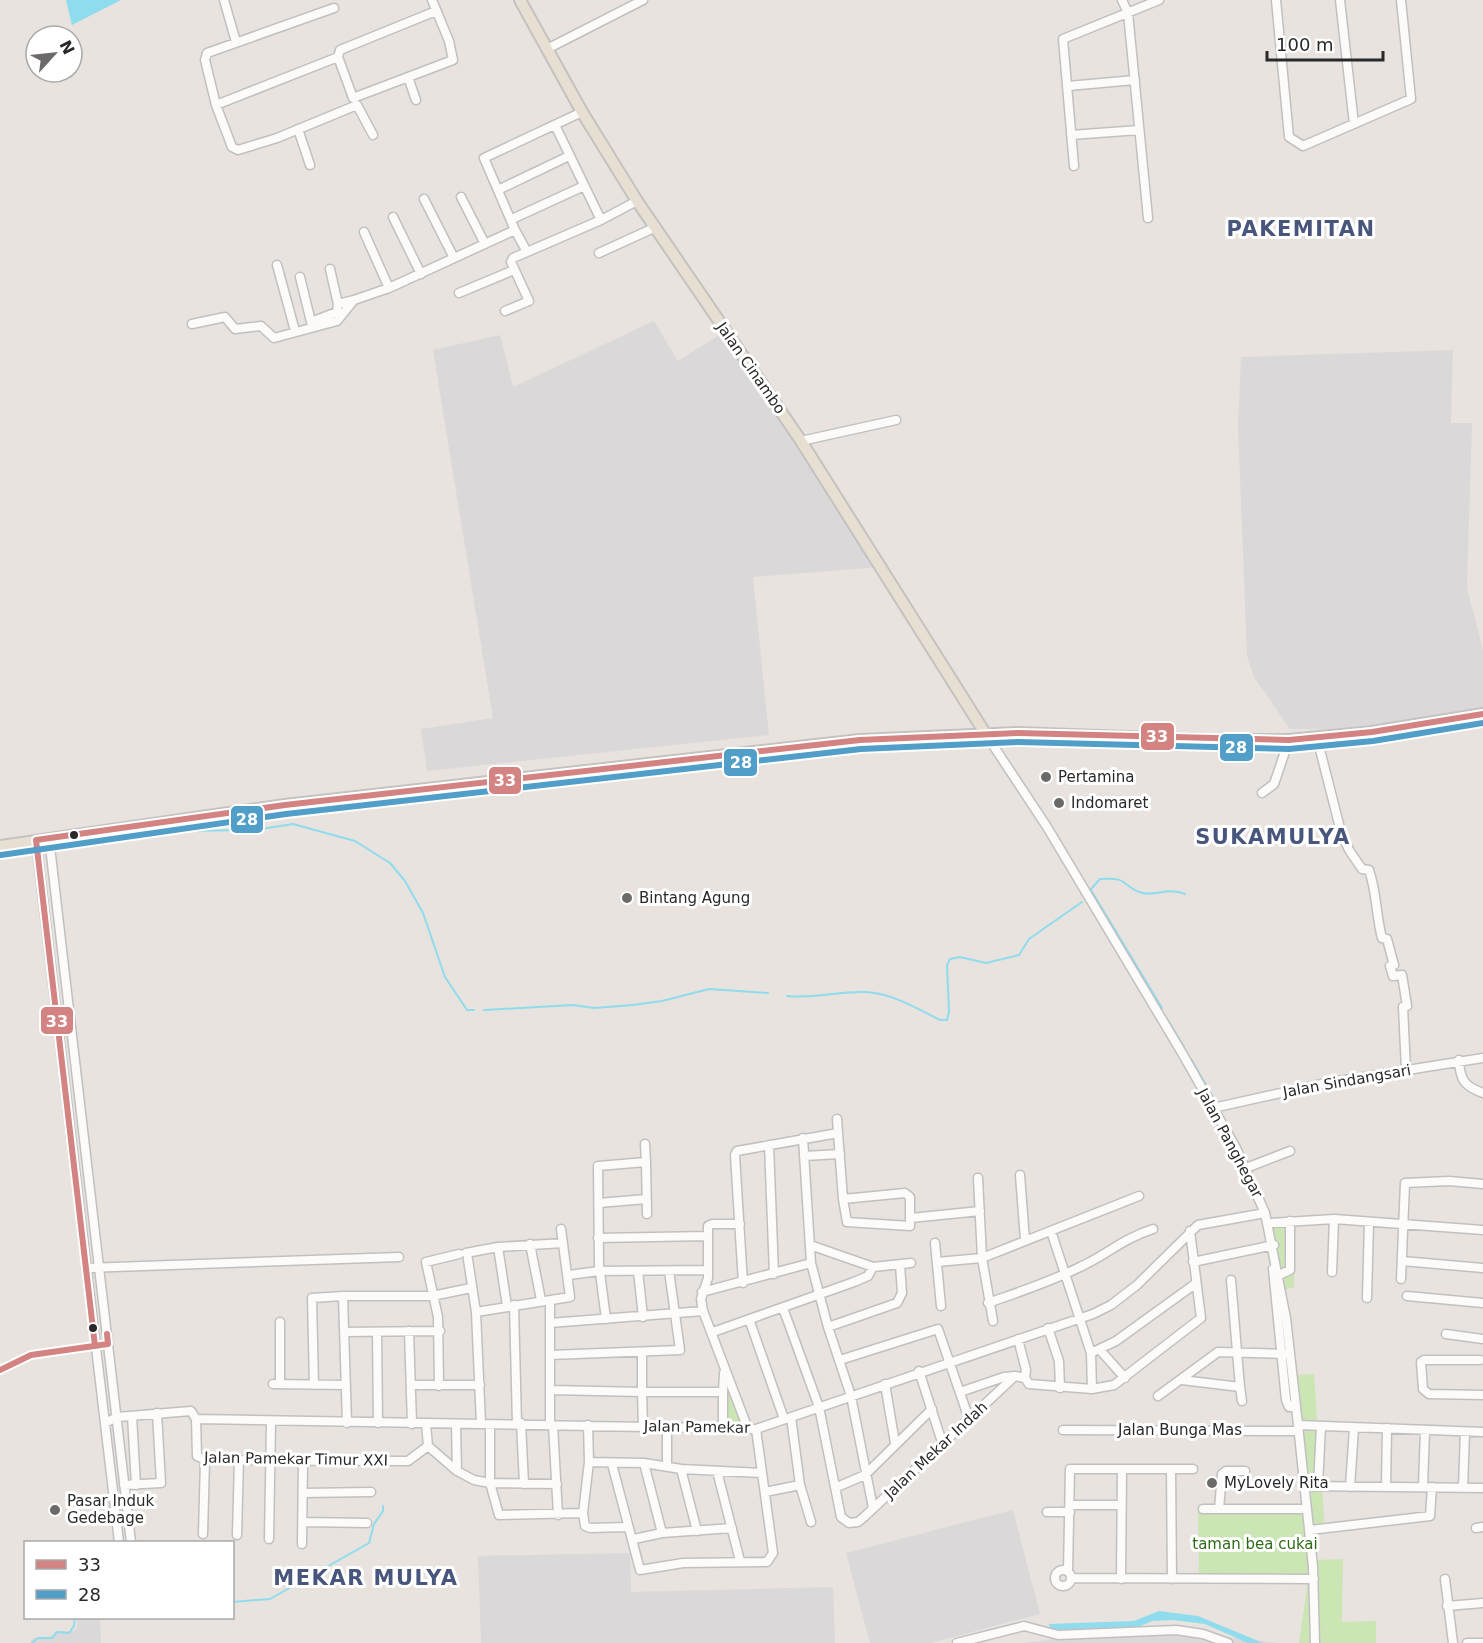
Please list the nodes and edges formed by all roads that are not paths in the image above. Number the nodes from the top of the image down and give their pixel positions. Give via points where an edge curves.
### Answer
1 (224, 0) edge
2 (432, 0) edge
3 (520, 0) edge
4 (643, 0) edge
5 (1122, 0) edge
6 (1159, 0) edge
7 (1276, 0) edge
8 (1340, 0) edge
9 (1401, 0) edge
10 (334, 8) dead end
11 (436, 11) junction
12 (1128, 13) junction
13 (236, 42) junction
14 (547, 49) junction
15 (339, 57) junction
16 (408, 77) junction
17 (1134, 80) junction
18 (1068, 86) junction
19 (416, 100) dead end
20 (355, 101) junction
21 (216, 105) junction
22 (579, 107) junction
23 (1354, 124) junction
24 (555, 125) junction
25 (298, 129) junction
26 (1139, 130) junction
27 (373, 135) dead end
28 (1071, 135) junction
29 (568, 156) junction
30 (310, 165) dead end
31 (1074, 165) dead end
32 (584, 186) junction
33 (498, 190) junction
34 (461, 197) dead end
35 (424, 199) dead end
36 (637, 201) junction
37 (393, 217) dead end
38 (1148, 218) dead end
39 (512, 219) junction
40 (602, 220) junction
41 (656, 227) junction
42 (514, 230) junction
43 (364, 232) dead end
44 (485, 244) junction
45 (527, 252) junction
46 (599, 253) dead end
47 (454, 258) junction
48 (277, 265) dead end
49 (330, 268) dead end
50 (514, 270) junction
51 (421, 274) junction
52 (300, 277) dead end
53 (389, 288) junction
54 (459, 293) dead end
55 (354, 300) junction
56 (338, 304) junction
57 (505, 311) dead end
58 (192, 324) dead end
59 (295, 331) junction
60 (896, 420) dead end
61 (801, 441) junction
62 (1483, 714) edge
63 (986, 733) junction
64 (1317, 738) junction
65 (1288, 740) junction
66 (1262, 792) dead end
67 (50, 845) junction
68 (0, 846) edge
69 (37, 847) junction
70 (1483, 1058) edge
71 (1459, 1060) junction
72 (1406, 1070) junction
73 (1483, 1093) edge
74 (1213, 1108) junction
75 (837, 1119) dead end
76 (838, 1133) junction
77 (803, 1138) junction
78 (645, 1144) dead end
79 (768, 1145) junction
80 (1290, 1151) dead end
81 (840, 1154) junction
82 (804, 1156) junction
83 (646, 1162) junction
84 (1246, 1168) junction
85 (1020, 1175) dead end
86 (978, 1178) dead end
87 (1483, 1184) edge
88 (1139, 1196) dead end
89 (646, 1199) junction
90 (843, 1199) junction
91 (599, 1203) junction
92 (980, 1211) junction
93 (1265, 1213) junction
94 (647, 1214) dead end
95 (911, 1218) junction
96 (1334, 1219) junction
97 (1290, 1221) junction
98 (1369, 1222) junction
99 (1269, 1223) junction
100 (740, 1224) junction
101 (1402, 1225) junction
102 (561, 1229) dead end
103 (1153, 1229) dead end
104 (1483, 1230) edge
105 (1051, 1231) junction
106 (1190, 1231) junction
107 (707, 1236) junction
108 (598, 1238) junction
109 (1025, 1240) junction
110 (563, 1242) junction
111 (936, 1243) dead end
112 (530, 1244) junction
113 (810, 1245) junction
114 (1274, 1245) junction
115 (498, 1247) junction
116 (464, 1253) junction
117 (399, 1257) dead end
118 (982, 1258) junction
119 (938, 1262) junction
120 (1193, 1262) junction
121 (1402, 1262) junction
122 (811, 1263) junction
123 (912, 1263) dead end
124 (900, 1265) junction
125 (1272, 1266) dead end
126 (99, 1267) junction
127 (873, 1267) junction
128 (86, 1268) junction
129 (1483, 1268) edge
130 (599, 1270) junction
131 (708, 1270) junction
132 (638, 1271) junction
133 (669, 1271) junction
134 (1332, 1272) dead end
135 (774, 1274) junction
136 (1066, 1274) junction
137 (568, 1275) junction
138 (1279, 1275) junction
139 (1401, 1279) dead end
140 (1231, 1280) dead end
141 (742, 1283) junction
142 (1195, 1284) junction
143 (471, 1288) junction
144 (702, 1292) junction
145 (820, 1293) junction
146 (342, 1296) junction
147 (432, 1296) junction
148 (1407, 1296) dead end
149 (1366, 1298) dead end
150 (545, 1301) junction
151 (988, 1303) junction
152 (1483, 1303) edge
153 (511, 1305) junction
154 (941, 1306) dead end
155 (783, 1308) junction
156 (703, 1311) junction
157 (476, 1312) junction
158 (674, 1315) junction
159 (643, 1317) junction
160 (1079, 1317) junction
161 (749, 1319) junction
162 (606, 1320) junction
163 (993, 1321) dead end
164 (280, 1322) dead end
165 (550, 1323) junction
166 (828, 1327) junction
167 (1048, 1328) junction
168 (409, 1331) junction
169 (440, 1331) junction
170 (344, 1332) junction
171 (377, 1332) junction
172 (713, 1332) junction
173 (1446, 1334) dead end
174 (1018, 1339) junction
175 (1483, 1339) edge
176 (1100, 1350) junction
177 (642, 1352) junction
178 (1237, 1352) junction
179 (1091, 1353) junction
180 (1285, 1354) junction
181 (550, 1355) junction
182 (840, 1360) junction
183 (950, 1360) junction
184 (1480, 1360) dead end
185 (724, 1370) junction
186 (919, 1371) junction
187 (1015, 1376) junction
188 (1025, 1378) junction
189 (1125, 1378) junction
190 (1182, 1380) junction
191 (885, 1384) junction
192 (314, 1385) junction
193 (346, 1385) junction
194 (411, 1385) junction
195 (480, 1385) junction
196 (439, 1386) junction
197 (1240, 1387) junction
198 (1060, 1388) junction
199 (1092, 1389) junction
200 (551, 1390) junction
201 (642, 1392) junction
202 (723, 1392) junction
203 (960, 1392) junction
204 (1483, 1395) edge
205 (851, 1396) junction
206 (1158, 1396) dead end
207 (1242, 1401) dead end
208 (819, 1407) junction
209 (932, 1409) junction
210 (157, 1413) junction
211 (132, 1416) junction
212 (117, 1417) junction
213 (788, 1418) junction
214 (196, 1419) junction
215 (969, 1419) junction
216 (271, 1422) junction
217 (348, 1423) junction
218 (378, 1423) junction
219 (519, 1423) junction
220 (105, 1424) junction
221 (412, 1424) junction
222 (426, 1424) junction
223 (456, 1424) junction
224 (485, 1424) junction
225 (552, 1424) junction
226 (588, 1425) junction
227 (1321, 1426) junction
228 (643, 1427) junction
229 (667, 1428) junction
230 (1298, 1428) junction
231 (1354, 1428) junction
232 (1387, 1428) junction
233 (752, 1429) junction
234 (723, 1430) junction
235 (1062, 1430) dead end
236 (1425, 1430) junction
237 (1465, 1432) junction
238 (1483, 1432) edge
239 (942, 1442) junction
240 (895, 1443) junction
241 (428, 1446) junction
242 (238, 1459) junction
243 (205, 1460) junction
244 (271, 1460) junction
245 (303, 1460) junction
246 (589, 1462) junction
247 (644, 1463) junction
248 (612, 1464) junction
249 (667, 1466) junction
250 (681, 1469) junction
251 (1122, 1469) junction
252 (1171, 1469) junction
253 (1193, 1469) dead end
254 (457, 1471) junction
255 (717, 1471) junction
256 (1245, 1471) dead end
257 (762, 1473) junction
258 (865, 1475) junction
259 (490, 1483) junction
260 (524, 1484) junction
261 (557, 1484) junction
262 (124, 1485) junction
263 (136, 1485) junction
264 (800, 1485) junction
265 (1305, 1486) junction
266 (1318, 1486) junction
267 (1350, 1486) junction
268 (1386, 1486) junction
269 (1428, 1486) junction
270 (837, 1487) junction
271 (1463, 1488) junction
272 (1483, 1488) edge
273 (371, 1492) dead end
274 (765, 1492) junction
275 (303, 1493) junction
276 (1121, 1505) junction
277 (873, 1508) junction
278 (1070, 1508) junction
279 (1203, 1509) dead end
280 (1219, 1509) junction
281 (1307, 1509) junction
282 (1047, 1512) dead end
283 (584, 1513) junction
284 (558, 1515) junction
285 (303, 1522) junction
286 (811, 1522) dead end
287 (367, 1523) dead end
288 (628, 1527) junction
289 (732, 1528) junction
290 (1310, 1530) junction
291 (697, 1531) junction
292 (662, 1533) junction
293 (203, 1534) dead end
294 (237, 1535) dead end
295 (269, 1539) dead end
296 (634, 1539) junction
297 (119, 1541) edge
298 (131, 1541) edge
299 (302, 1544) dead end
300 (740, 1561) junction
301 (1121, 1579) junction
302 (1314, 1579) junction
303 (1445, 1579) dead end
304 (1172, 1580) junction
305 (1483, 1603) edge
306 (1447, 1606) junction
307 (1315, 1642) edge
308 (1483, 1642) edge
309 (957, 1643) edge
310 (1228, 1643) edge
311 (1453, 1643) edge
312 (1467, 1643) edge

1 - 13 street
2 - 11 street
3 - 14 main road, Jalan Cinambo
4 - 14 street
5 - 12 street
6 - 12 street
7 - 23 street via 1289,137 1303,146
8 - 23 street
9 - 23 street via 1411,99
10 - 13 street
11 - 15 street via 340,50
11 - 16 street via 454,58
12 - 17 street
12 - 18 street via 1063,39
13 - 21 street via 205,56
14 - 22 main road, Jalan Cinambo
15 - 20 street
15 - 21 street
16 - 19 street
16 - 20 street
17 - 18 street
17 - 26 street
18 - 28 street
20 - 25 street
20 - 27 street
21 - 25 street via 228,139 238,150
22 - 24 street
22 - 36 main road, Jalan Cinambo
24 - 29 street
24 - 33 street via 485,156 484,162
25 - 30 street
26 - 28 street
26 - 38 street
28 - 31 street
29 - 32 street
29 - 33 street
32 - 39 street
32 - 40 street
33 - 39 street
34 - 44 street
35 - 47 street
36 - 40 street
36 - 41 main road, Jalan Cinambo
37 - 51 street
39 - 42 street
40 - 45 street
41 - 46 street
41 - 61 main road, Jalan Cinambo
42 - 44 street
42 - 45 street
43 - 53 street
44 - 47 street
45 - 50 street via 511,260
47 - 51 street
48 - 59 street
49 - 56 street
50 - 54 street
50 - 57 street via 529,301
51 - 53 street
52 - 56 street via 311,322 332,316
53 - 55 street
55 - 56 street
55 - 59 street via 337,321
58 - 59 street via 225,317 235,329 261,326 274,338
60 - 61 street
61 - 63 main road, Jalan Cinambo
62 - 64 main road
63 - 65 main road
63 - 67 main road via 860,740 285,805
63 - 74 street, Jalan Panghegar via 1047,827
64 - 65 main road
64 - 72 street via 1341,832 1362,869 1369,870 1376,889 1382,938 1387,939 1394,965 1390,966 1393,976 1402,975 1407,1006 1403,1006
65 - 66 street via 1274,784
67 - 69 main road
67 - 126 street
68 - 69 main road
69 - 128 street
70 - 71 street, Jalan Sindangsari
71 - 72 street, Jalan Sindangsari
71 - 73 street via 1466,1087
72 - 74 street, Jalan Sindangsari
74 - 84 street, Jalan Panghegar
75 - 76 street
76 - 77 street
76 - 81 street
77 - 79 street
77 - 82 street
78 - 83 street
79 - 100 street via 737,1151 735,1155
79 - 135 street
80 - 84 street
81 - 82 street
81 - 90 street
82 - 113 street
83 - 89 street
83 - 91 street via 598,1166
84 - 93 street, Jalan Panghegar
85 - 109 street
86 - 92 street
87 - 101 street via 1407,1181
88 - 105 street
89 - 91 street
89 - 94 street
90 - 95 street via 905,1192 910,1197
90 - 95 street via 845,1218 850,1223 906,1228
91 - 108 street
92 - 95 street
92 - 118 street
93 - 99 street, Jalan Panghegar
93 - 106 street, Jalan Pamekar via 1198,1225
96 - 97 street
96 - 98 street
96 - 134 street
97 - 99 street
97 - 138 street via 1290,1270
98 - 101 street
98 - 149 street
99 - 114 street, Jalan Panghegar
100 - 107 street via 709,1224
100 - 141 street
101 - 104 street
101 - 121 street
102 - 110 street
103 - 136 street via 1128,1237
105 - 109 street
105 - 136 street
106 - 120 street
106 - 160 street, Jalan Pamekar via 1128,1292 1111,1305
107 - 108 street
107 - 131 street
108 - 130 street
109 - 118 street
110 - 112 street
110 - 137 street
111 - 119 street
112 - 115 street
112 - 150 street
113 - 122 street
113 - 127 street
114 - 120 street
114 - 138 street, Jalan Panghegar
115 - 116 street
115 - 153 street
116 - 143 street
116 - 147 street via 426,1260
117 - 126 street
118 - 119 street
118 - 151 street
119 - 154 street
120 - 142 street
121 - 129 street
121 - 139 street
122 - 135 street
122 - 145 street
123 - 124 street
124 - 127 street
124 - 166 street via 902,1293 897,1303
125 - 180 street
126 - 128 street
126 - 212 street
127 - 145 street via 868,1276
128 - 220 street
130 - 132 street
130 - 137 street
130 - 162 street
131 - 133 street
131 - 144 street
132 - 133 street
132 - 159 street
133 - 158 street
135 - 141 street
136 - 151 street
136 - 160 street
137 - 150 street via 570,1297
138 - 180 street, Jalan Panghegar
140 - 178 street
141 - 144 street
142 - 176 street
142 - 189 street via 1201,1318
143 - 147 street
143 - 157 street
144 - 156 street
145 - 155 street
145 - 166 street
146 - 147 street
146 - 170 street
146 - 192 street via 312,1299
147 - 169 street
148 - 152 street
150 - 153 street
150 - 165 street
151 - 163 street
153 - 157 street
153 - 219 street
155 - 161 street
155 - 208 street
156 - 158 street
156 - 172 street
157 - 195 street
158 - 159 street
158 - 177 street via 680,1350
159 - 162 street
160 - 167 street, Jalan Pamekar
160 - 179 street
161 - 172 street
161 - 213 street
162 - 165 street
164 - 192 street via 276,1384
165 - 181 street
166 - 182 street
167 - 174 street, Jalan Pamekar
167 - 198 street via 1059,1361
168 - 169 street
168 - 171 street
168 - 194 street
169 - 196 street
170 - 171 street
170 - 193 street
171 - 218 street
172 - 185 street
173 - 175 street
174 - 183 street, Jalan Pamekar
174 - 188 street
176 - 179 street
176 - 189 street
177 - 181 street
177 - 201 street
178 - 180 street
178 - 190 street via 1218,1352 1206,1358
178 - 197 street
179 - 199 street
180 - 230 street, Jalan Panghegar
181 - 200 street
182 - 183 street via 936,1329
182 - 205 street
183 - 186 street, Jalan Pamekar
183 - 203 street
184 - 204 street via 1424,1360 1423,1389 1429,1394
185 - 202 street
185 - 233 street
186 - 191 street, Jalan Pamekar
186 - 209 street
187 - 188 street
187 - 203 street
187 - 215 street, Jalan Mekar Indah
188 - 198 street via 1029,1384
189 - 199 street via 1107,1388
190 - 197 street
190 - 206 street
191 - 205 street, Jalan Pamekar
191 - 240 street
192 - 193 street
193 - 217 street
194 - 196 street
194 - 221 street
195 - 196 street
195 - 224 street
197 - 207 street
198 - 199 street
200 - 201 street
200 - 225 street
201 - 202 street
201 - 228 street
202 - 234 street
203 - 215 street
205 - 208 street, Jalan Pamekar
205 - 258 street
208 - 213 street, Jalan Pamekar
208 - 270 street
209 - 239 street
209 - 240 street
210 - 211 street, Jalan Pamekar
210 - 214 street, Jalan Pamekar via 192,1411
210 - 263 street via 161,1482
211 - 212 street, Jalan Pamekar
211 - 263 street
212 - 220 street
212 - 262 street
213 - 233 street, Jalan Pamekar
213 - 264 street
214 - 216 street, Jalan Pamekar
214 - 243 street, Jalan Pamekar Timur XXI via 197,1456
215 - 239 street, Jalan Mekar Indah
216 - 217 street, Jalan Pamekar
216 - 244 street
217 - 218 street, Jalan Pamekar
218 - 221 street, Jalan Pamekar
219 - 224 street, Jalan Pamekar
219 - 225 street, Jalan Pamekar
219 - 260 street
220 - 297 street
221 - 222 street, Jalan Pamekar
222 - 223 street, Jalan Pamekar
222 - 241 street
223 - 224 street, Jalan Pamekar
223 - 254 street
224 - 259 street
225 - 226 street, Jalan Pamekar
225 - 261 street
226 - 228 street, Jalan Pamekar
226 - 246 street
227 - 230 street, Jalan Bunga Mas
227 - 231 street, Jalan Bunga Mas
227 - 266 street
228 - 229 street, Jalan Pamekar
229 - 234 street, Jalan Pamekar
229 - 249 street
230 - 235 street, Jalan Bunga Mas
230 - 265 street, Jalan Panghegar
231 - 232 street, Jalan Bunga Mas
231 - 267 street
232 - 236 street, Jalan Bunga Mas
232 - 268 street
233 - 234 street, Jalan Pamekar
233 - 257 street
236 - 237 street, Jalan Bunga Mas
236 - 269 street
237 - 238 street, Jalan Bunga Mas
237 - 271 street
239 - 277 street, Jalan Mekar Indah
240 - 258 street
241 - 245 street, Jalan Pamekar Timur XXI via 408,1461
241 - 254 street
242 - 243 street, Jalan Pamekar Timur XXI
242 - 244 street, Jalan Pamekar Timur XXI
242 - 294 street
243 - 293 street
244 - 245 street, Jalan Pamekar Timur XXI
244 - 295 street
245 - 275 street
246 - 248 street
246 - 283 street
247 - 248 street
247 - 249 street
247 - 292 street
248 - 288 street
249 - 250 street
250 - 255 street
250 - 291 street
251 - 252 street
251 - 276 street
251 - 278 street via 1070,1469
252 - 253 street
252 - 304 street
254 - 259 street
255 - 257 street
255 - 289 street
256 - 280 street via 1222,1474
257 - 274 street
258 - 270 street
258 - 277 street
259 - 260 street
259 - 284 street via 499,1515
260 - 261 street
261 - 284 street
262 - 263 street
262 - 298 street
264 - 274 street
264 - 286 street
265 - 266 street
265 - 281 street, Jalan Panghegar
266 - 267 street
267 - 268 street
268 - 269 street
269 - 271 street
269 - 290 street via 1430,1516
270 - 277 street, Jalan Mekar Indah via 839,1510 847,1522 858,1522
271 - 272 street
273 - 275 street
274 - 300 street via 772,1558 767,1562
275 - 285 street
276 - 278 street
276 - 301 street
278 - 282 street
278 - 301 street via 1070,1575
279 - 280 street
280 - 281 street
281 - 290 street, Jalan Panghegar
283 - 284 street
283 - 288 street via 586,1528
285 - 287 street
285 - 299 street
288 - 296 street
289 - 291 street
289 - 300 street
290 - 302 street, Jalan Panghegar
291 - 292 street
292 - 296 street
296 - 300 street via 640,1570 683,1563
301 - 304 street
302 - 304 street
302 - 307 street, Jalan Panghegar
303 - 306 street
305 - 306 street
306 - 311 street
308 - 312 street
309 - 310 street via 1024,1626 1058,1635 1176,1630

